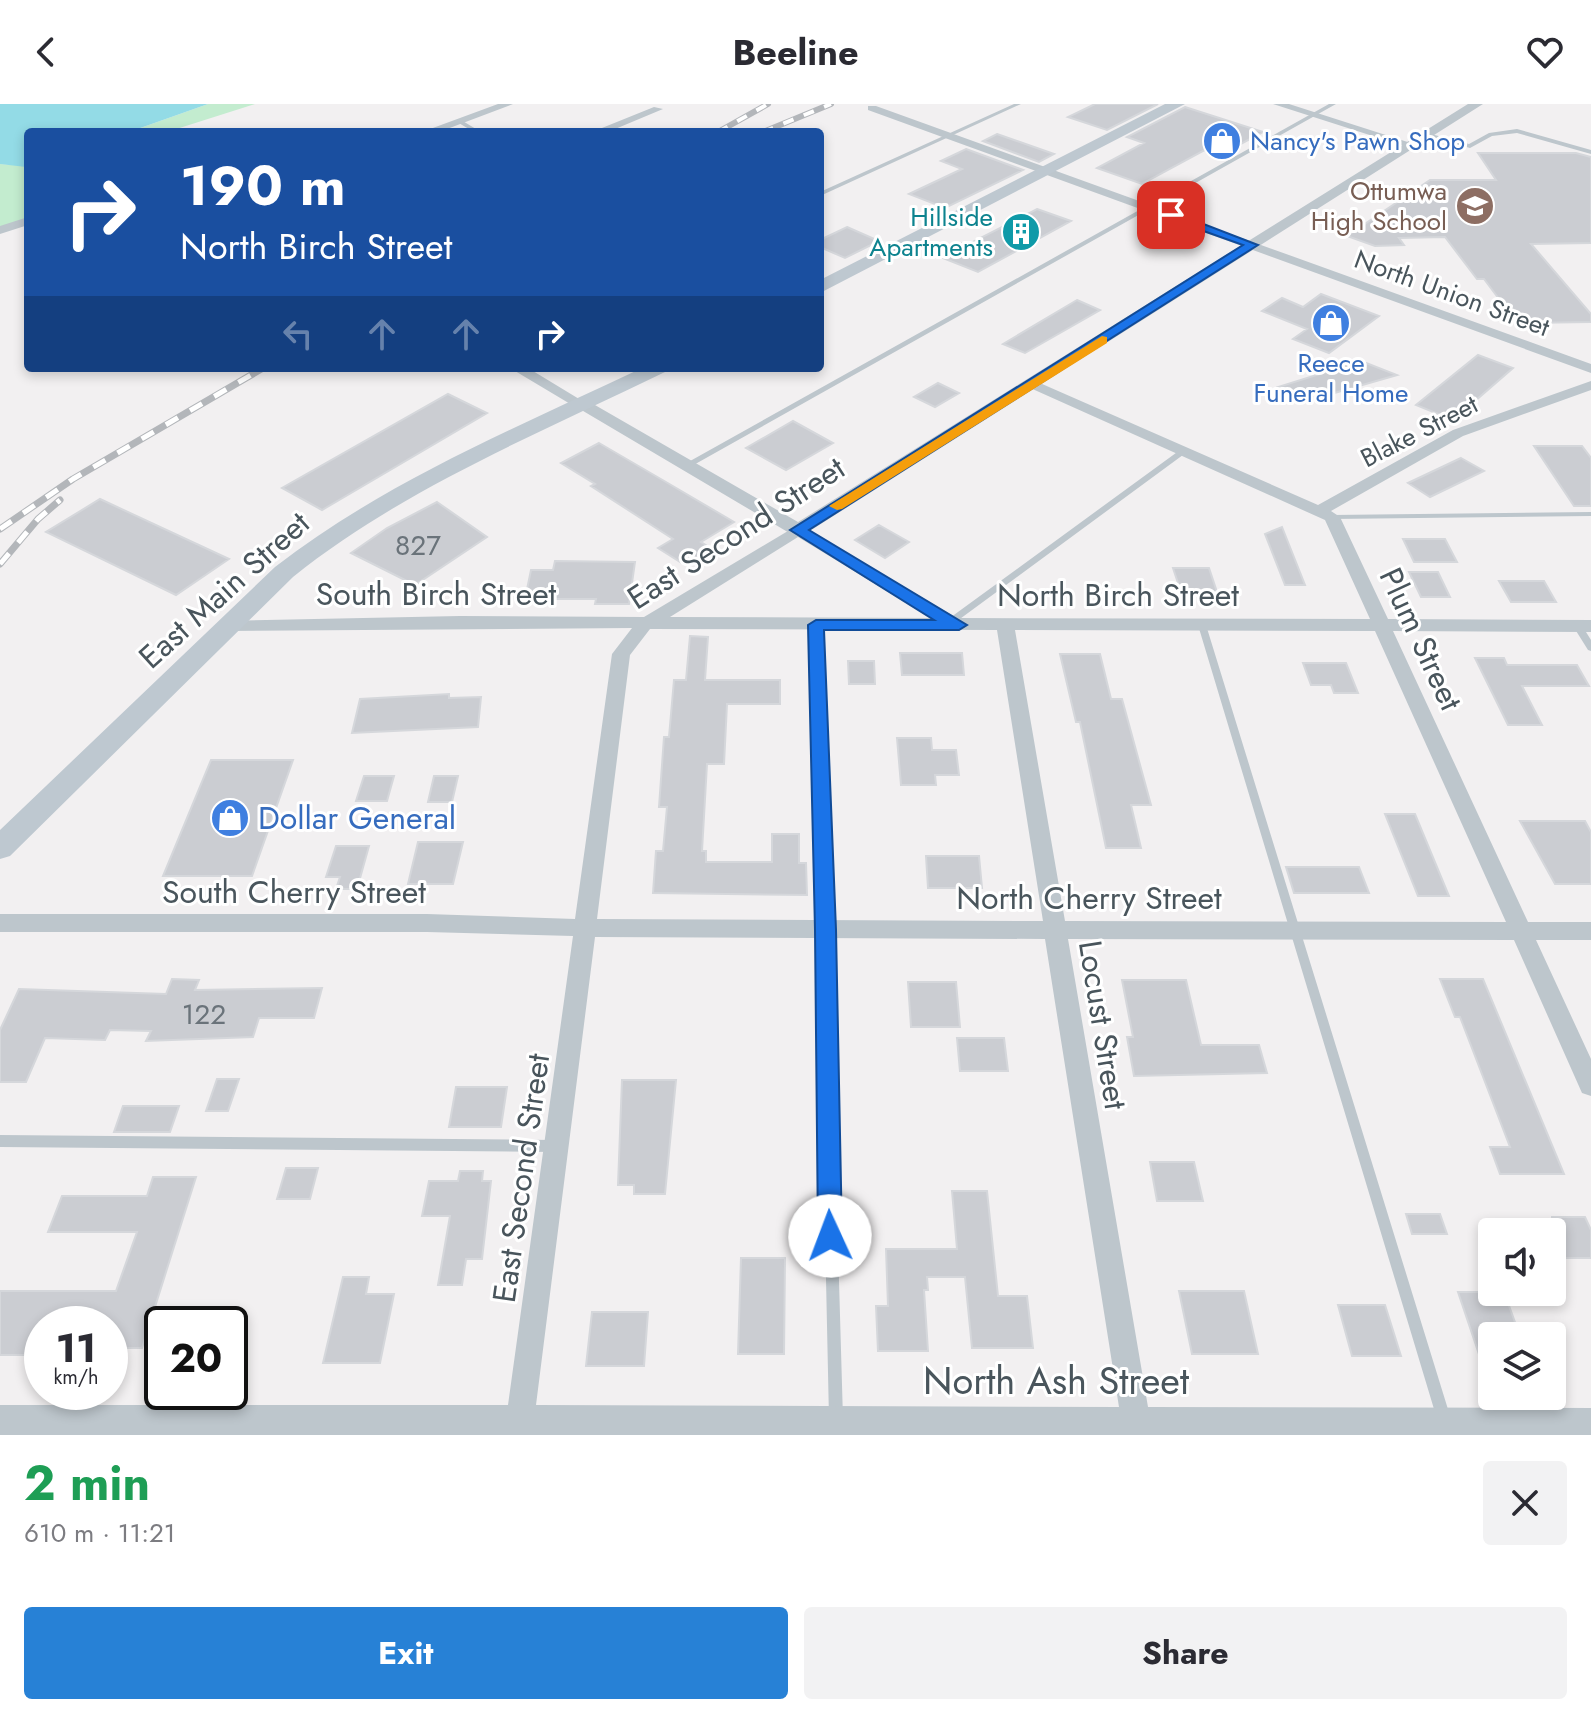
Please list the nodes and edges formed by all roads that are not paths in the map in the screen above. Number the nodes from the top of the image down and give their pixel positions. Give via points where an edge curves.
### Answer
1 (508, 104) edge
2 (1018, 104) edge
3 (1177, 104) edge
4 (1278, 104) edge
5 (1333, 104) edge
6 (1477, 104) edge
7 (872, 108) dead end
8 (658, 109) dead end
9 (1313, 115) junction
10 (459, 121) junction
11 (439, 128) edge
12 (471, 128) edge
13 (608, 128) edge
14 (949, 135) junction
15 (1427, 135) junction
16 (1411, 145) junction
17 (1591, 152) edge
18 (1045, 170) junction
19 (824, 192) edge
20 (1148, 207) junction
21 (24, 222) edge
22 (0, 230) edge
23 (1252, 245) junction
24 (824, 285) edge
25 (1591, 369) edge
26 (524, 372) edge
27 (650, 372) edge
28 (1033, 384) junction
29 (1591, 385) edge
30 (582, 405) junction
31 (1183, 452) junction
32 (687, 465) junction
33 (1324, 514) junction
34 (1591, 514) edge
35 (798, 530) junction
36 (954, 624) junction
37 (228, 625) junction
38 (644, 625) junction
39 (816, 625) junction
40 (1005, 625) junction
41 (1202, 625) junction
42 (1382, 626) junction
43 (1584, 626) edge
44 (1591, 648) edge
45 (0, 848) edge
46 (0, 923) edge
47 (587, 929) junction
48 (826, 930) junction
49 (1055, 930) junction
50 (1296, 931) junction
51 (1591, 931) edge
52 (1521, 932) junction
53 (1591, 1085) edge
54 (0, 1141) edge
55 (557, 1146) junction
56 (0, 1420) edge
57 (836, 1420) junction
58 (1446, 1423) junction
59 (1591, 1423) edge
60 (519, 1427) edge
61 (231, 1428) edge
62 (1136, 1428) edge

1 - 10 street
2 - 14 lane
3 - 18 main road
4 - 9 street
5 - 9 lane
6 - 15 street, East Second Street
7 - 14 street, North Union Street
8 - 13 street
9 - 16 street
9 - 20 lane
10 - 11 street
10 - 12 lane
14 - 18 street, North Union Street
14 - 19 lane
15 - 16 street, East Second Street
15 - 17 lane via 1470,146 1491,134 1517,131
16 - 23 street, East Second Street
18 - 20 street, North Union Street
18 - 24 main road
20 - 23 street, North Union Street
20 - 32 lane
21 - 22 street
23 - 25 street, North Union Street
23 - 28 street, East Second Street
26 - 30 street
27 - 30 main road, East Main Street
28 - 31 street
28 - 35 street, East Second Street
29 - 33 street, Blake Street via 1458,433
30 - 32 street
30 - 37 main road, East Main Street via 352,521 284,572
31 - 33 street
31 - 36 lane
32 - 35 street
33 - 34 lane
33 - 42 street, Plum Street
35 - 36 street
35 - 38 street, East Second Street
36 - 39 street, North Birch Street
36 - 40 street, North Birch Street
37 - 38 street, South Birch Street
37 - 45 main road, East Main Street
38 - 39 street, North Birch Street
38 - 47 street, East Second Street via 621,654
39 - 48 lane
40 - 41 street, North Birch Street
40 - 49 street, Locust Street
41 - 42 street, North Birch Street
41 - 50 lane
42 - 43 street, North Birch Street
42 - 52 street, Plum Street
43 - 44 lane
46 - 47 street, South Cherry Street via 427,923
47 - 48 street, North Cherry Street
47 - 55 street, East Second Street
48 - 49 street, North Cherry Street
48 - 57 lane
49 - 50 street, North Cherry Street
49 - 62 street, Locust Street
50 - 52 street, North Cherry Street
50 - 58 lane
51 - 52 street, North Cherry Street
52 - 53 street, Plum Street
54 - 55 lane
55 - 60 street, East Second Street
56 - 61 street, North Ash Street
57 - 60 street, North Ash Street
57 - 62 street, North Ash Street
58 - 59 street, North Ash Street
58 - 62 street, North Ash Street
60 - 61 street, North Ash Street

